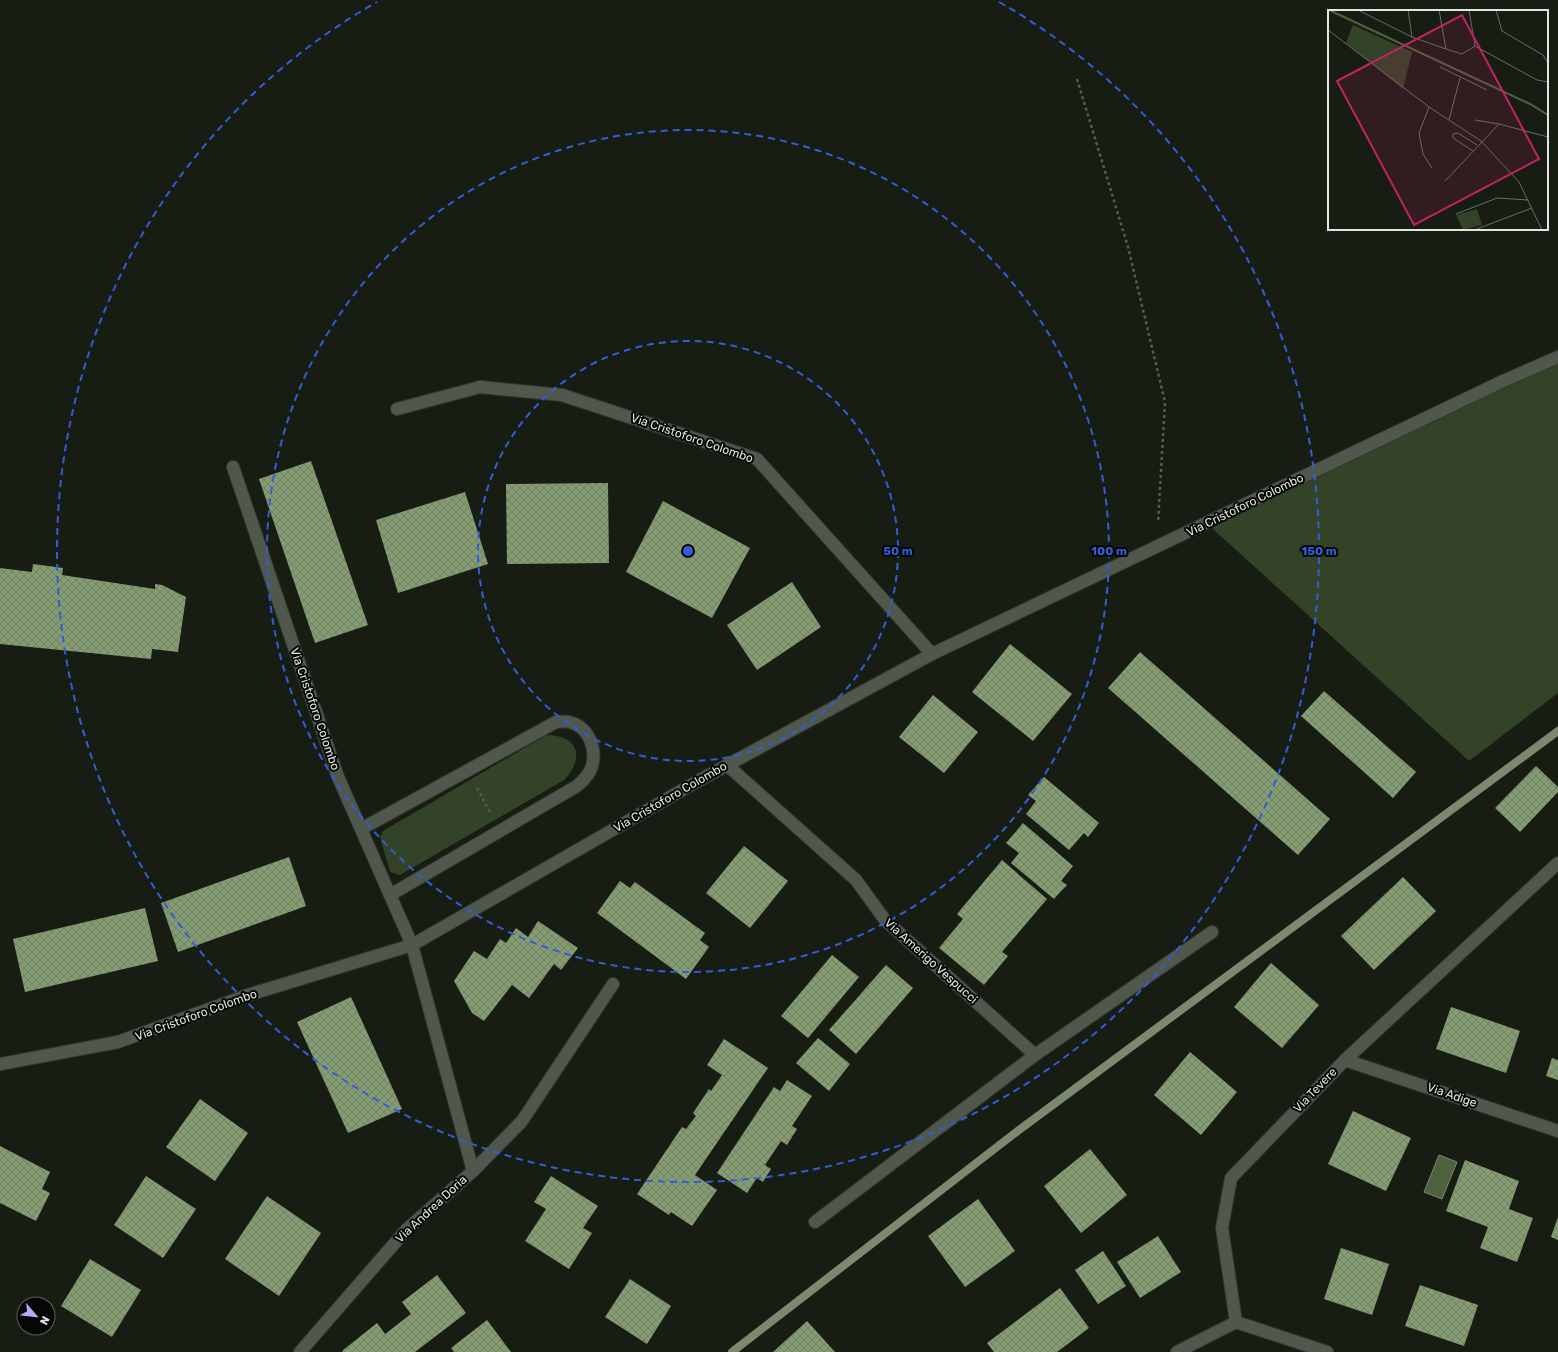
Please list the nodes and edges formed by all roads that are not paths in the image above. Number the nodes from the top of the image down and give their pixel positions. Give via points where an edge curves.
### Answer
1 (1558, 357) edge
2 (396, 409) dead end
3 (233, 467) dead end
4 (932, 654) junction
5 (727, 764) junction
6 (361, 829) junction
7 (1558, 863) edge
8 (390, 895) junction
9 (1212, 932) dead end
10 (412, 945) junction
11 (613, 984) dead end
12 (1035, 1055) junction
13 (1345, 1060) junction
14 (0, 1064) edge
15 (1558, 1131) edge
16 (473, 1171) junction
17 (815, 1222) dead end
18 (1236, 1322) junction
19 (300, 1352) edge
20 (1177, 1352) edge
21 (1327, 1352) edge

1 - 4 street, Via Cristoforo Colombo
2 - 4 street, Via Cristoforo Colombo via 480,387 562,395 757,459
3 - 6 street, Via Cristoforo Colombo via 338,777
4 - 5 street, Via Cristoforo Colombo
5 - 10 street, Via Cristoforo Colombo
5 - 12 street, Via Amerigo Vespucci via 856,880 885,920
6 - 8 street, Via Cristoforo Colombo
6 - 8 street via 556,722 568,722 580,727 592,743 592,767 578,786
7 - 13 street, Via Tevere
8 - 10 street, Via Cristoforo Colombo
9 - 12 street
10 - 14 street, Via Cristoforo Colombo via 248,996 118,1042
10 - 16 street, Via Andrea Doria
11 - 16 street via 522,1121
12 - 17 street
13 - 15 street, Via Adige
13 - 18 street, Via Tevere via 1231,1178 1222,1228
16 - 19 street, Via Andrea Doria via 406,1229
18 - 20 street
18 - 21 street

